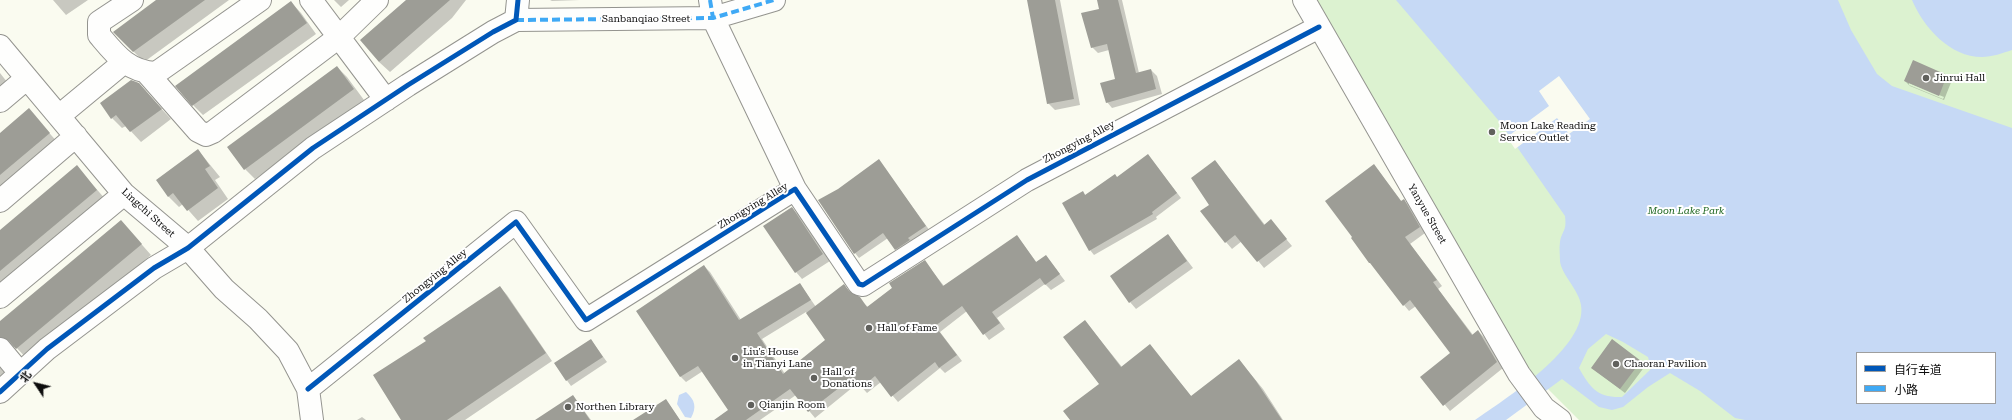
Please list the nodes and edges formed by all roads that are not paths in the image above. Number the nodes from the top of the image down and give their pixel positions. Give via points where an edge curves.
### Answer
1 (132, 0) edge
2 (260, 0) edge
3 (311, 0) edge
4 (377, 0) edge
5 (774, 0) edge
6 (1304, 0) edge
7 (712, 9) edge
8 (517, 10) edge
9 (1319, 27) junction
10 (339, 38) junction
11 (0, 46) edge
12 (123, 63) junction
13 (147, 73) junction
14 (26, 78) junction
15 (386, 100) junction
16 (0, 101) edge
17 (59, 116) junction
18 (76, 136) junction
19 (795, 189) junction
20 (124, 194) junction
21 (0, 201) edge
22 (188, 248) junction
23 (0, 297) edge
24 (0, 349) edge
25 (20, 374) junction
26 (308, 390) junction
27 (0, 392) edge
28 (1551, 416) edge
29 (312, 420) edge

1 - 12 street via 99,22 99,35
2 - 13 street via 156,73
3 - 10 street
4 - 10 street
5 - 7 street, Sanbanqiao Street
6 - 9 street, Yanyue Street
7 - 8 street, Sanbanqiao Street
7 - 19 street
8 - 15 street via 493,32
9 - 19 street, Zhongying Alley via 1027,180 863,285 859,284
9 - 28 street, Yanyue Street via 1519,374
10 - 13 street via 206,135 198,130
10 - 15 street
11 - 14 street, Lingchi Street
12 - 13 street
12 - 17 street
14 - 16 street
14 - 17 street, Lingchi Street
15 - 22 street via 313,148
17 - 18 street, Lingchi Street
18 - 20 street, Lingchi Street
18 - 21 street
19 - 26 street, Zhongying Alley via 586,320 516,222
20 - 22 street, Lingchi Street
20 - 23 street
22 - 25 street via 154,268 47,349
22 - 26 street, Lingchi Street via 224,289 258,319 288,351
24 - 25 street
25 - 27 street
26 - 29 street, Lingchi Street

